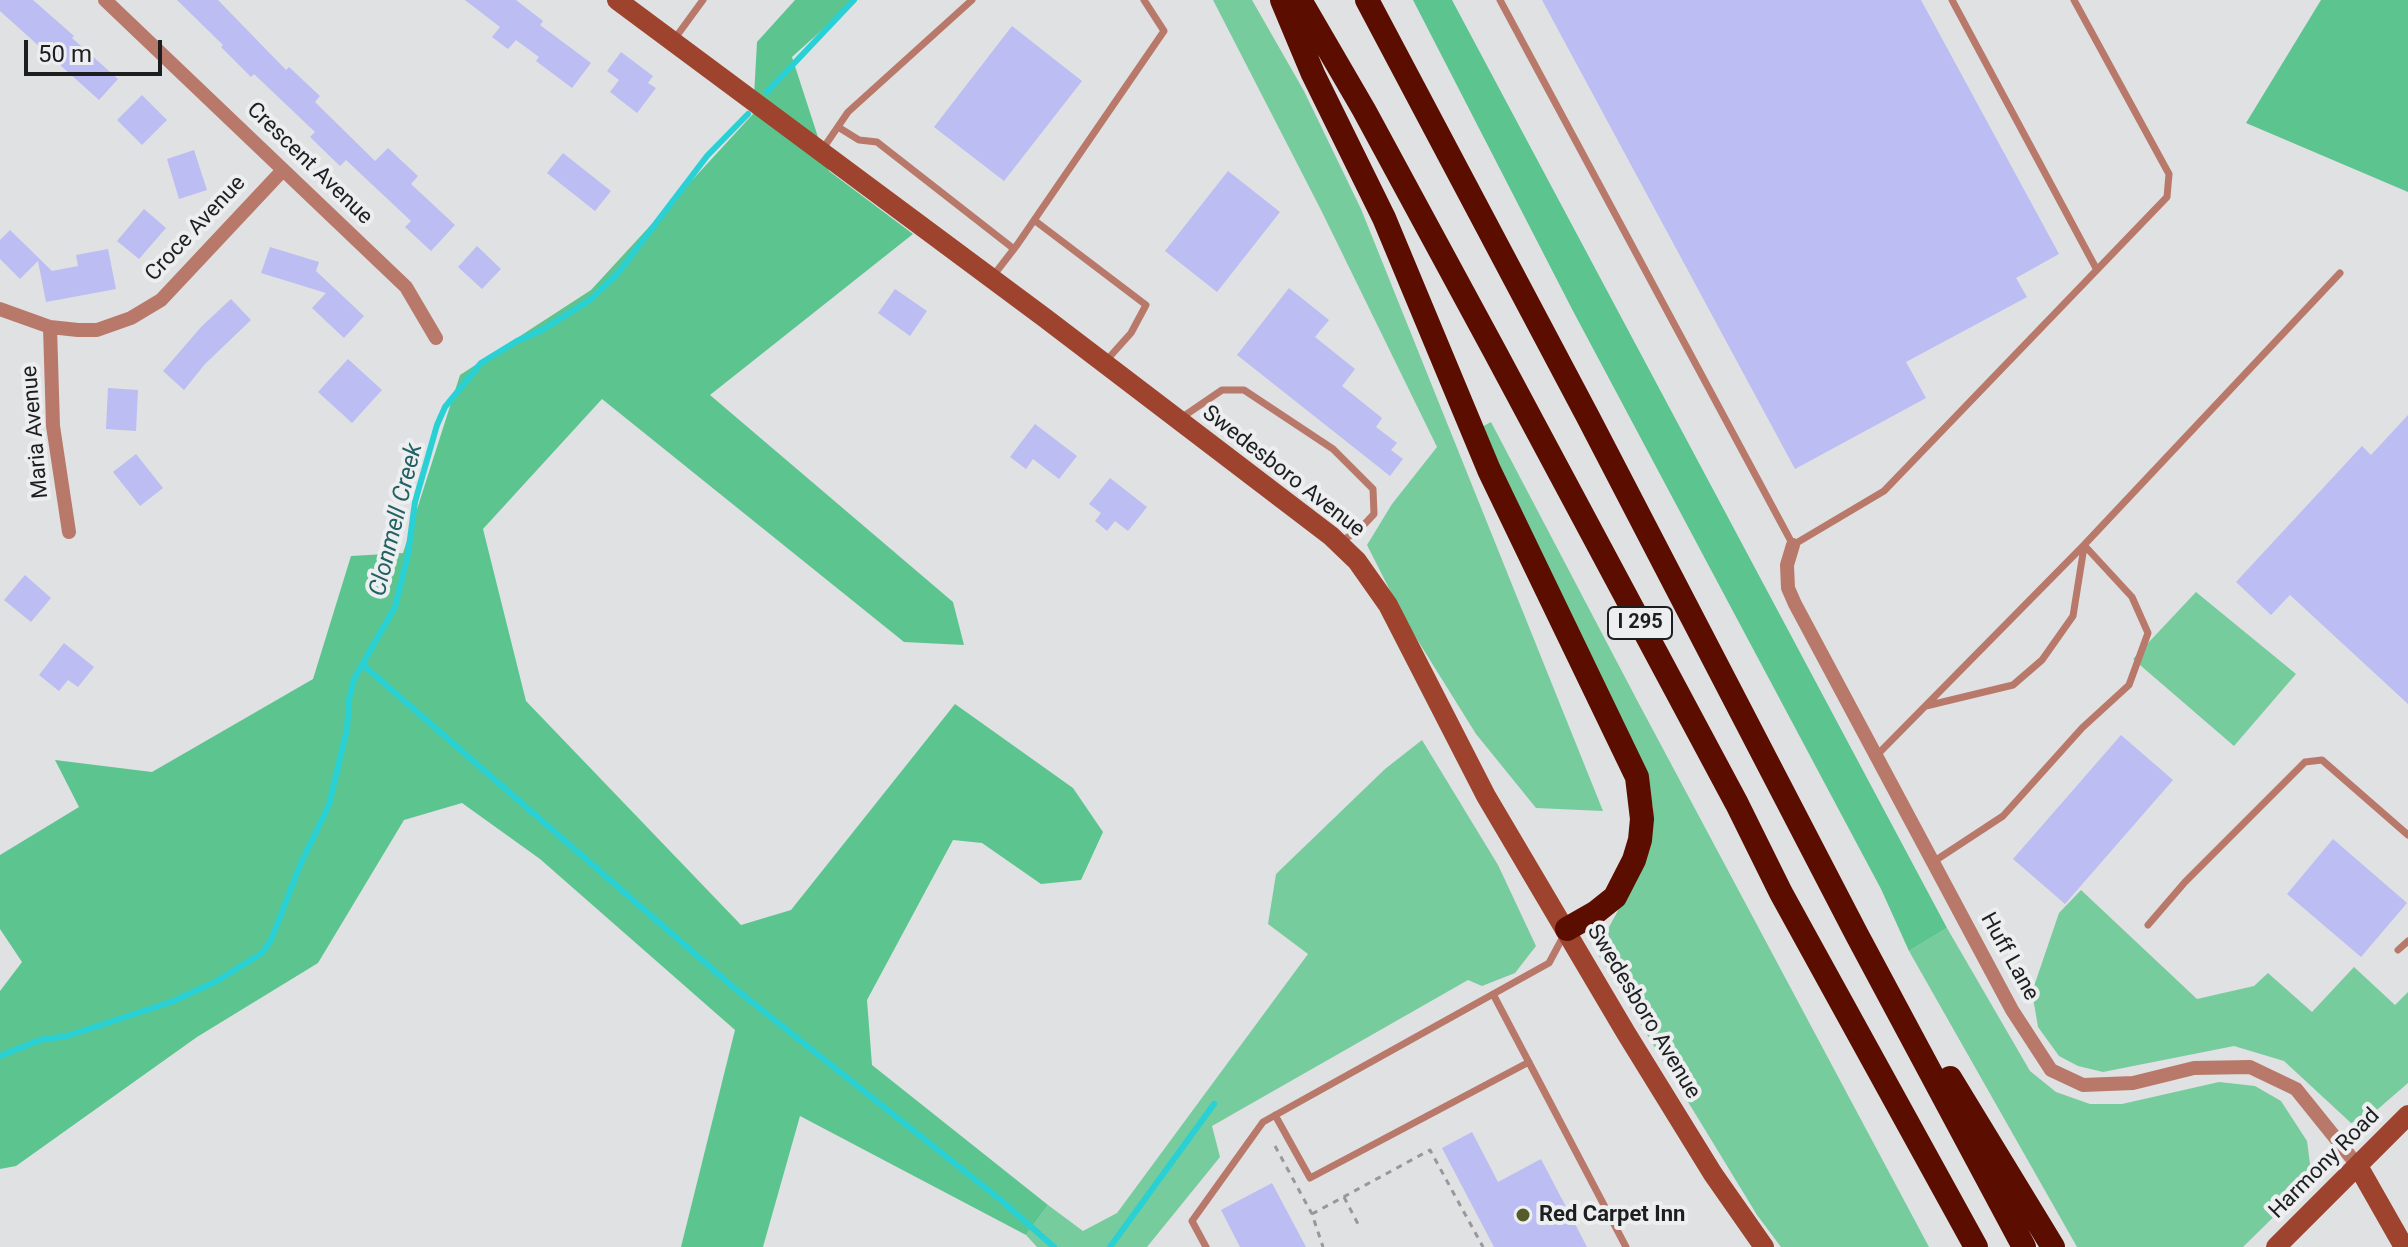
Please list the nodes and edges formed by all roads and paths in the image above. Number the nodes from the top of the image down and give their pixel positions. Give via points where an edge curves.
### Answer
1 (105, 0) edge
2 (617, 0) edge
3 (703, 0) edge
4 (972, 0) edge
5 (1144, 0) edge
6 (1282, 0) edge
7 (1300, 0) edge
8 (1367, 0) edge
9 (1500, 0) edge
10 (1952, 0) edge
11 (2074, 0) edge
12 (672, 42) junction
13 (838, 127) junction
14 (821, 153) junction
15 (283, 170) junction
16 (1034, 220) junction
17 (1014, 249) junction
18 (2097, 270) junction
19 (2340, 273) dead end
20 (991, 278) junction
21 (0, 309) edge
22 (50, 327) junction
23 (436, 338) dead end
24 (1104, 363) junction
25 (1178, 421) junction
26 (69, 532) dead end
27 (1338, 543) junction
28 (1793, 545) junction
29 (2084, 545) junction
30 (1926, 707) junction
31 (1876, 757) junction
32 (2408, 835) edge
33 (1816, 858) junction
34 (1933, 862) junction
35 (2148, 925) dead end
36 (1567, 929) junction
37 (2408, 941) edge
38 (2398, 950) dead end
39 (1493, 994) junction
40 (1529, 1062) junction
41 (1275, 1115) junction
42 (2408, 1115) edge
43 (1275, 1146) dead end
44 (2358, 1166) junction
45 (1344, 1197) junction
46 (1312, 1214) junction
47 (1358, 1224) dead end
48 (1206, 1247) edge
49 (1323, 1247) edge
50 (1483, 1247) edge
51 (1626, 1247) edge
52 (1764, 1247) edge
53 (1976, 1247) edge
54 (2024, 1247) edge
55 (2053, 1247) edge
56 (2276, 1247) edge
57 (2404, 1247) edge

1 - 15 street, Crescent Avenue
2 - 12 street, Swedesboro Avenue
3 - 12 lane
4 - 13 lane via 848,112
5 - 16 lane via 1164,31
6 - 36 highway via 1384,218 1489,470 1637,777 1642,819 1634,860 1615,897
7 - 53 highway, I 295 via 1480,323 1781,893
8 - 33 highway, I 295
9 - 28 lane
10 - 18 lane
11 - 18 lane via 2169,174 2167,197
12 - 14 street, Swedesboro Avenue
13 - 14 lane
13 - 17 lane via 859,140 877,142
14 - 20 street, Swedesboro Avenue
15 - 22 street, Croce Avenue via 161,300 97,330
15 - 23 street, Crescent Avenue via 406,287
16 - 17 lane
16 - 24 lane via 1146,305 1131,333
17 - 20 lane
18 - 28 lane via 1884,491
19 - 29 lane
20 - 24 street, Swedesboro Avenue
21 - 22 street, Croce Avenue
22 - 26 street, Maria Avenue via 53,426
24 - 25 street, Swedesboro Avenue
25 - 27 street, Swedesboro Avenue
25 - 27 lane via 1222,390 1244,390 1333,449 1373,489 1374,514
27 - 36 street, Swedesboro Avenue via 1388,605 1467,761
28 - 31 street, Huff Lane via 1788,588
29 - 30 lane
29 - 30 lane via 2073,616 2042,660 2013,685
29 - 34 lane via 2132,597 2148,633 2129,685 2082,728 2003,816
30 - 31 lane
31 - 34 street, Huff Lane
32 - 35 lane via 2322,760 2305,762
33 - 54 highway, I 295
33 - 55 highway
34 - 44 street, Huff Lane via 2012,1010 2051,1070 2083,1085 2133,1083 2194,1068 2250,1067 2296,1089
36 - 39 lane via 1549,963
36 - 52 street, Swedesboro Avenue via 1713,1174
37 - 38 lane
39 - 40 lane
39 - 41 lane
40 - 41 lane via 1310,1178
40 - 51 lane
41 - 48 lane via 1263,1122 1192,1221
42 - 44 street, Harmony Road
43 - 46 path
44 - 56 street, Harmony Road
44 - 57 street
45 - 46 path
45 - 47 path
45 - 50 path via 1430,1150
46 - 49 path

